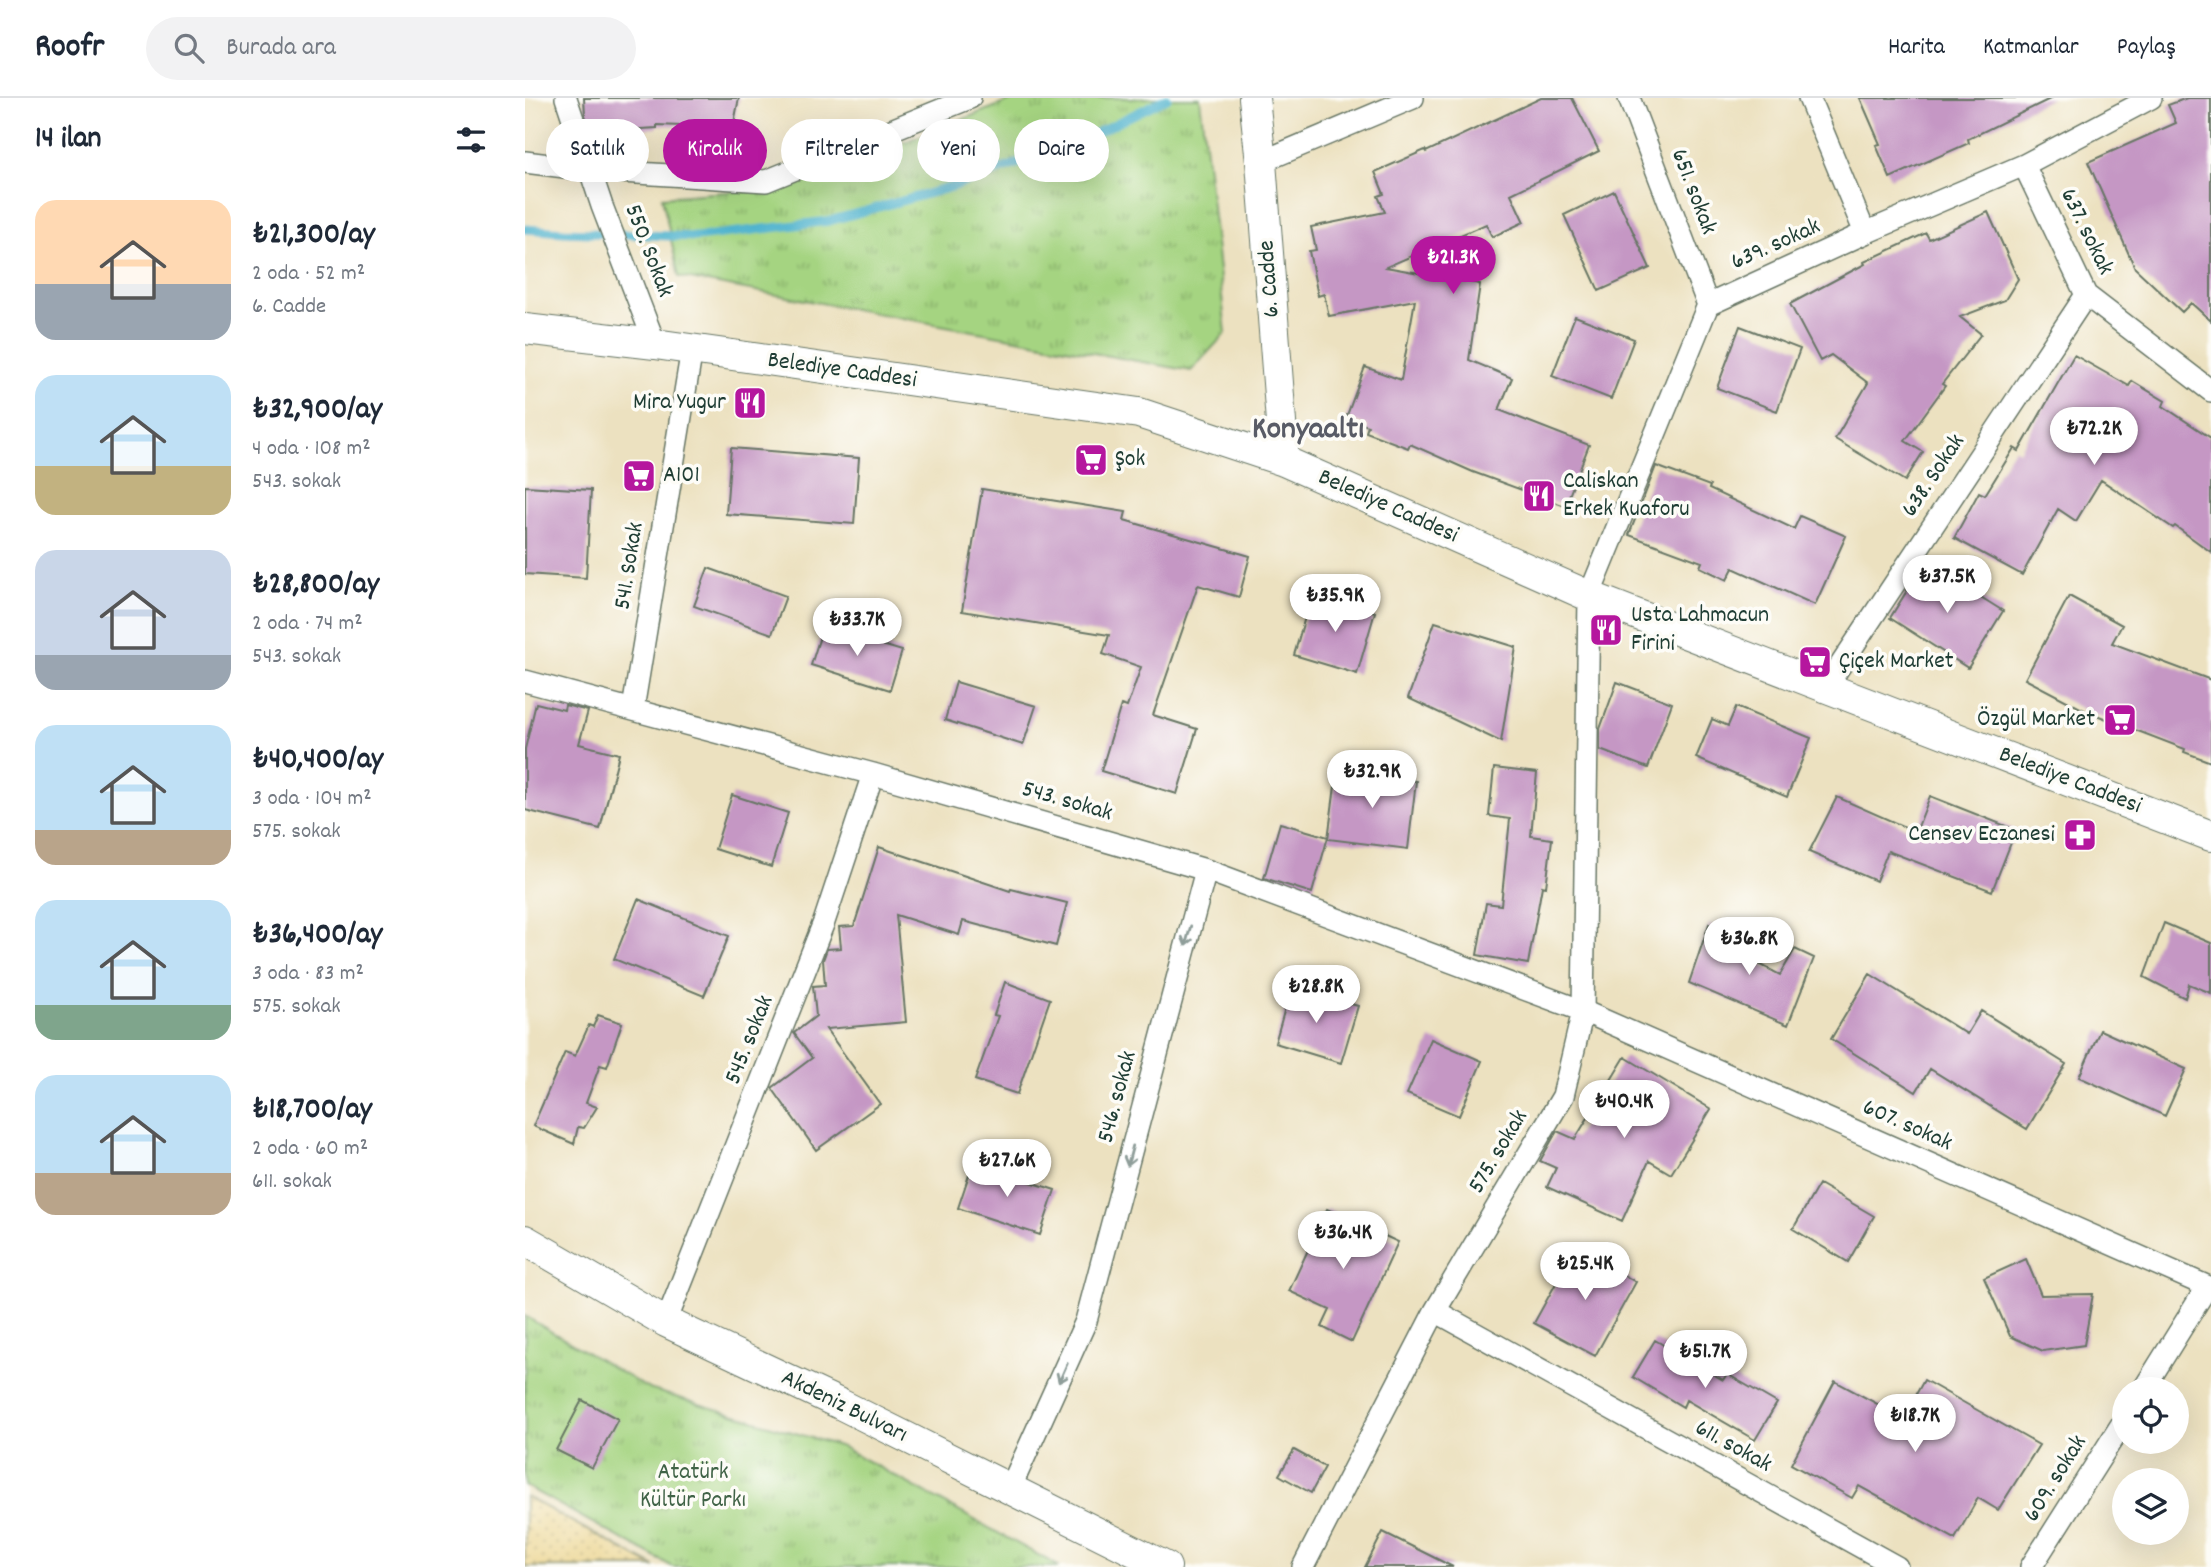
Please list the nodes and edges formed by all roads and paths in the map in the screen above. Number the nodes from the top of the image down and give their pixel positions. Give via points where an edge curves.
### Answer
1 (566, 98) edge
2 (1413, 98) edge
3 (1629, 98) edge
4 (1809, 98) edge
5 (2151, 98) edge
6 (958, 100) edge
7 (1255, 105) edge
8 (573, 119) edge
9 (525, 162) edge
10 (1261, 162) junction
11 (546, 165) edge
12 (2024, 165) junction
13 (649, 174) edge
14 (593, 182) edge
15 (1865, 233) junction
16 (2086, 295) junction
17 (1707, 305) junction
18 (525, 329) edge
19 (655, 344) junction
20 (692, 349) junction
21 (2211, 391) edge
22 (1284, 461) junction
23 (1589, 596) junction
24 (526, 683) edge
25 (1826, 687) junction
26 (633, 709) junction
27 (873, 774) junction
28 (2211, 836) edge
29 (1206, 870) junction
30 (1583, 1011) junction
31 (525, 1240) edge
32 (2209, 1288) edge
33 (1435, 1311) junction
34 (666, 1322) junction
35 (2151, 1377) edge
36 (2112, 1439) edge
37 (1010, 1489) junction
38 (1166, 1567) edge
39 (1303, 1567) edge
40 (1897, 1567) edge
41 (2031, 1567) edge

1 - 8 street, 550. Sokak
2 - 10 street
3 - 17 street, 651. sokak
4 - 15 street
5 - 12 street, 639. sokak
6 - 13 street via 766,181
7 - 10 main road, 6. Cadde
9 - 11 street
10 - 22 main road, 6. Cadde
12 - 15 street, 639. sokak
12 - 16 street, 637. sokak
14 - 19 street, 550. Sokak
15 - 17 street, 639. sokak
16 - 21 street, 637. sokak
16 - 25 street, 638. Sokak
17 - 23 street
18 - 19 main road, Belediye Caddesi
19 - 20 main road, Belediye Caddesi
20 - 22 main road, Belediye Caddesi via 1139,413
20 - 26 street, 541. Sokak
22 - 23 main road, Belediye Caddesi
23 - 25 main road, Belediye Caddesi
23 - 30 street, 575. sokak
24 - 26 street, 543. sokak
25 - 28 main road, Belediye Caddesi
26 - 27 street, 543. sokak
27 - 29 street, 543. sokak
27 - 34 street, 545. sokak via 824,922
29 - 30 street, 543. sokak
29 -> 37 street, 546. sokak via 1086,1321
30 - 32 street, 607. sokak
30 - 33 street, 575. sokak via 1563,1096
31 - 34 main road, Akdeniz Bulvarı
32 - 35 street
33 - 39 street, 575. sokak
33 - 40 street, 611. sokak
34 - 37 main road, Akdeniz Bulvarı
36 - 41 street, 609. sokak
37 - 38 main road, Akdeniz Bulvarı

